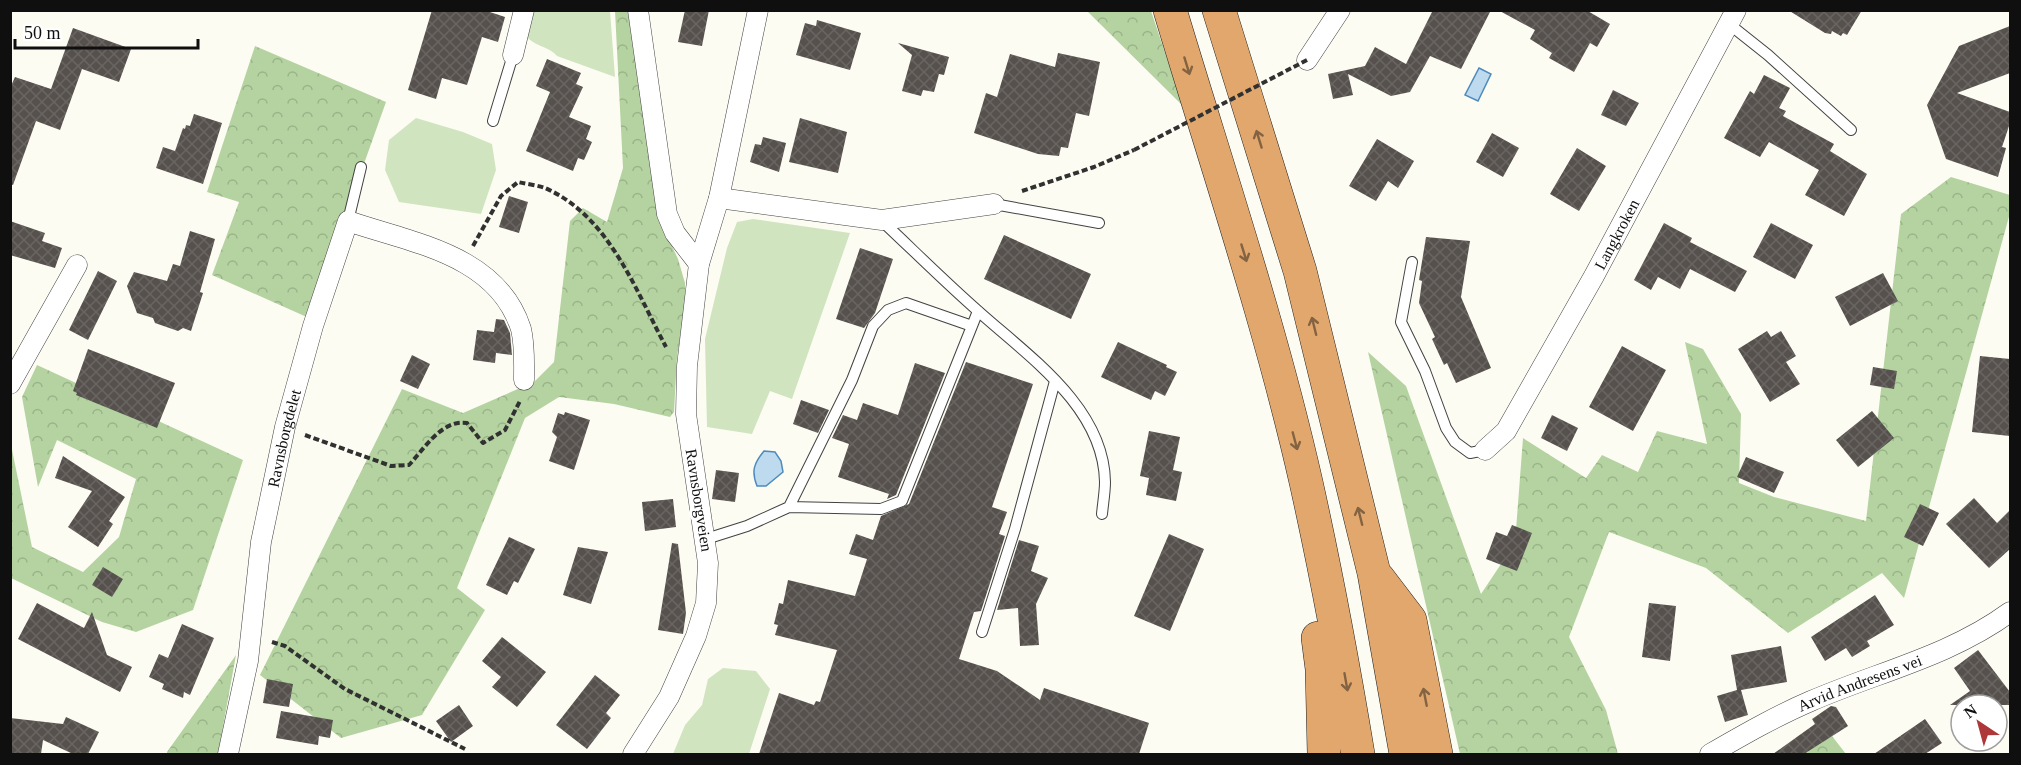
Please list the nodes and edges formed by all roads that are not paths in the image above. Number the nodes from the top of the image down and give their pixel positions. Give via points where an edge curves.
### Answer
1 (524, 10) edge
2 (638, 10) edge
3 (758, 10) edge
4 (1170, 10) edge
5 (1219, 10) edge
6 (1340, 10) edge
7 (1733, 17) edge
8 (513, 56) joint
9 (1307, 60) road end
10 (493, 121) dead end
11 (1851, 130) dead end
12 (361, 167) dead end
13 (719, 198) junction
14 (994, 204) joint
15 (882, 220) junction
16 (348, 221) junction
17 (1099, 223) dead end
18 (1412, 262) dead end
19 (699, 264) junction
20 (77, 265) dead end
21 (978, 311) junction
22 (972, 326) junction
23 (524, 380) road end
24 (1055, 381) junction
25 (10, 384) edge
26 (1485, 450) joint
27 (1306, 481) junction
28 (789, 507) junction
29 (1102, 514) dead end
30 (706, 539) junction
31 (1374, 573) junction
32 (2010, 612) edge
33 (982, 632) dead end
34 (228, 754) edge
35 (633, 754) edge
36 (1324, 754) edge
37 (1358, 754) edge
38 (1406, 754) edge
39 (1436, 754) edge
40 (1710, 754) edge

1 - 8 street
2 - 19 street via 667,214 675,233
3 - 13 street, Ravnsborgveien
4 -> 27 highway via 1253,284
31 -> 5 highway via 1300,271
6 - 9 street
7 - 11 lane
7 - 26 street, Langkroken via 1512,421
8 - 10 lane
12 - 16 lane, Ravnsborgdelet
13 - 15 street
13 - 19 street, Ravnsborgveien
14 - 15 street
14 - 17 lane
15 - 21 lane
16 - 23 street via 445,252 496,287 521,330
16 - 34 street, Ravnsborgdelet via 285,427 261,542 248,661
18 - 26 lane via 1401,322 1455,442 1470,453
19 - 30 street, Ravnsborgveien via 687,366 686,414
20 - 25 street
21 - 22 lane
21 - 24 lane
22 - 28 lane via 902,501 881,509
22 - 28 lane via 906,303 888,310 873,326 852,380
24 - 29 lane via 1075,404 1101,457 1105,482
24 - 33 lane via 1015,530
27 - 36 highway via 1323,669
27 -> 37 highway
28 - 30 lane
30 - 35 street, Ravnsborgveien via 706,603 696,636 669,697
31 - 38 highway
39 -> 31 highway via 1410,620
32 - 40 street, Arvid Andresens vei via 1975,635 1925,659 1812,700

